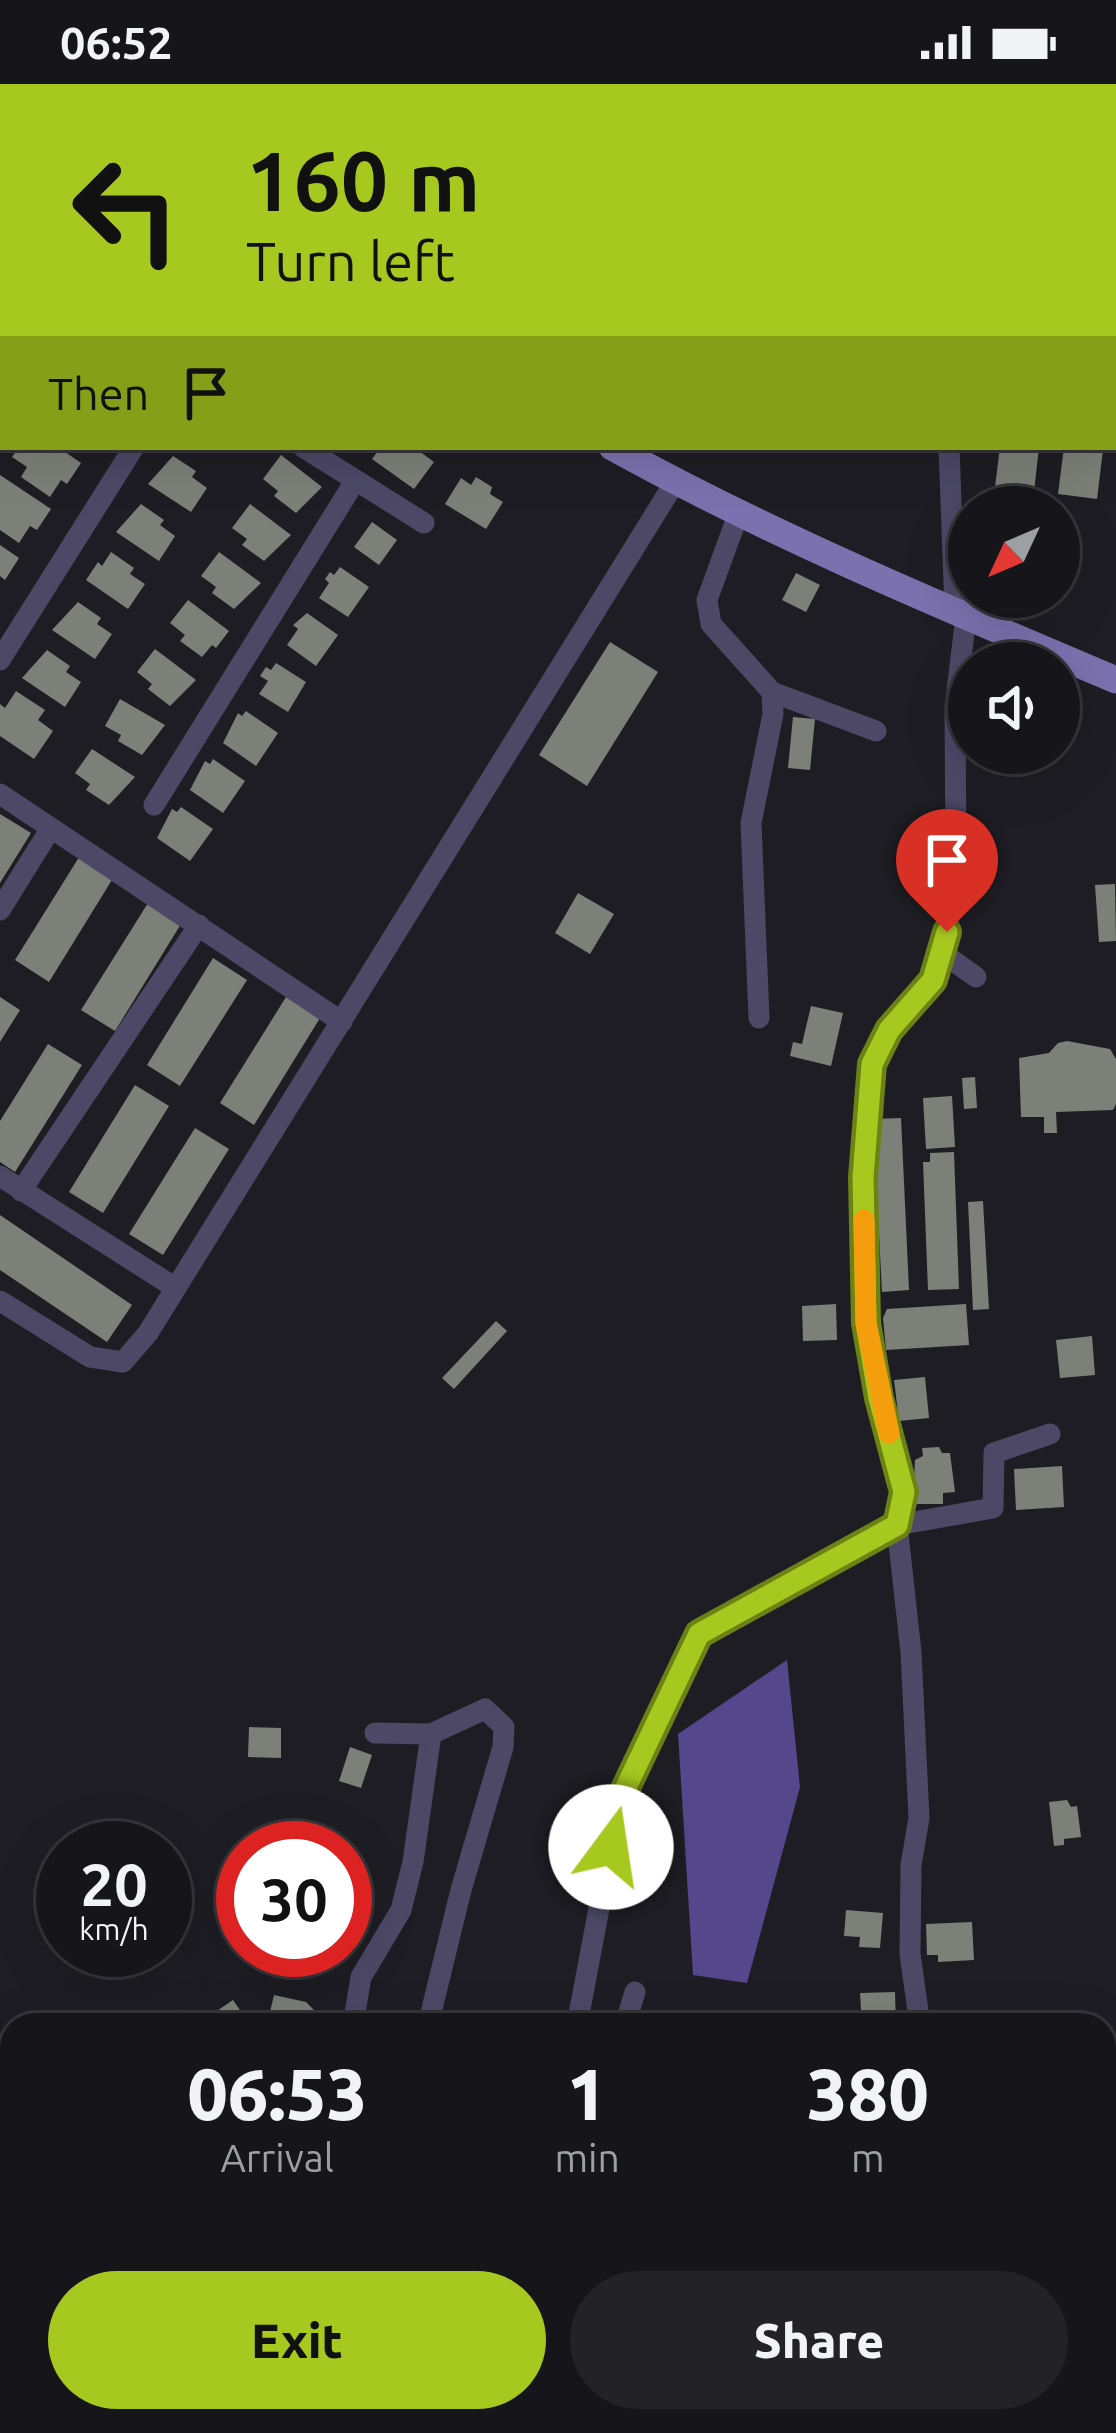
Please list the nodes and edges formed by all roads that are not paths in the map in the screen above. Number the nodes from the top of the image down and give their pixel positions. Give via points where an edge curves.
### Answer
1 (132, 450) edge
2 (308, 450) edge
3 (617, 450) edge
4 (950, 450) edge
5 (356, 481) junction
6 (675, 482) junction
7 (953, 486) edge
8 (739, 512) junction
9 (424, 523) dead end
10 (948, 608) edge
11 (961, 618) edge
12 (970, 618) edge
13 (0, 660) edge
14 (1116, 680) edge
15 (772, 692) junction
16 (876, 731) dead end
17 (0, 794) edge
18 (154, 805) dead end
19 (51, 828) junction
20 (0, 910) edge
21 (199, 925) junction
22 (941, 952) junction
23 (976, 977) dead end
24 (759, 1018) dead end
25 (342, 1022) junction
26 (0, 1176) edge
27 (21, 1191) junction
28 (174, 1287) junction
29 (0, 1300) edge
30 (1050, 1434) dead end
31 (897, 1525) junction
32 (375, 1733) dead end
33 (431, 1734) junction
34 (635, 1992) dead end
35 (355, 2013) edge
36 (431, 2013) edge
37 (579, 2013) edge
38 (629, 2013) edge
39 (918, 2013) edge

1 - 13 street
2 - 5 street
3 - 6 main road
4 - 7 street
5 - 9 street
5 - 18 street
6 - 8 main road
6 - 25 street
8 - 10 main road
8 - 15 street via 707,614
11 - 22 street via 956,859
12 - 14 main road
15 - 16 street
15 - 24 street via 751,823
17 - 19 street
19 - 20 street
19 - 21 street
21 - 25 street
21 - 27 street
22 - 23 street
22 - 31 street via 933,980 889,1030 872,1064 865,1154 866,1323 904,1492
25 - 28 street
26 - 27 street
27 - 28 street
28 - 29 street via 123,1362 90,1358
30 - 31 street via 994,1453 992,1508
31 - 37 street via 699,1634 619,1802
31 - 39 street via 919,1817 910,1954
32 - 33 street
33 - 35 street via 400,1910 361,1977
33 - 36 street via 484,1709 504,1727
34 - 38 street

